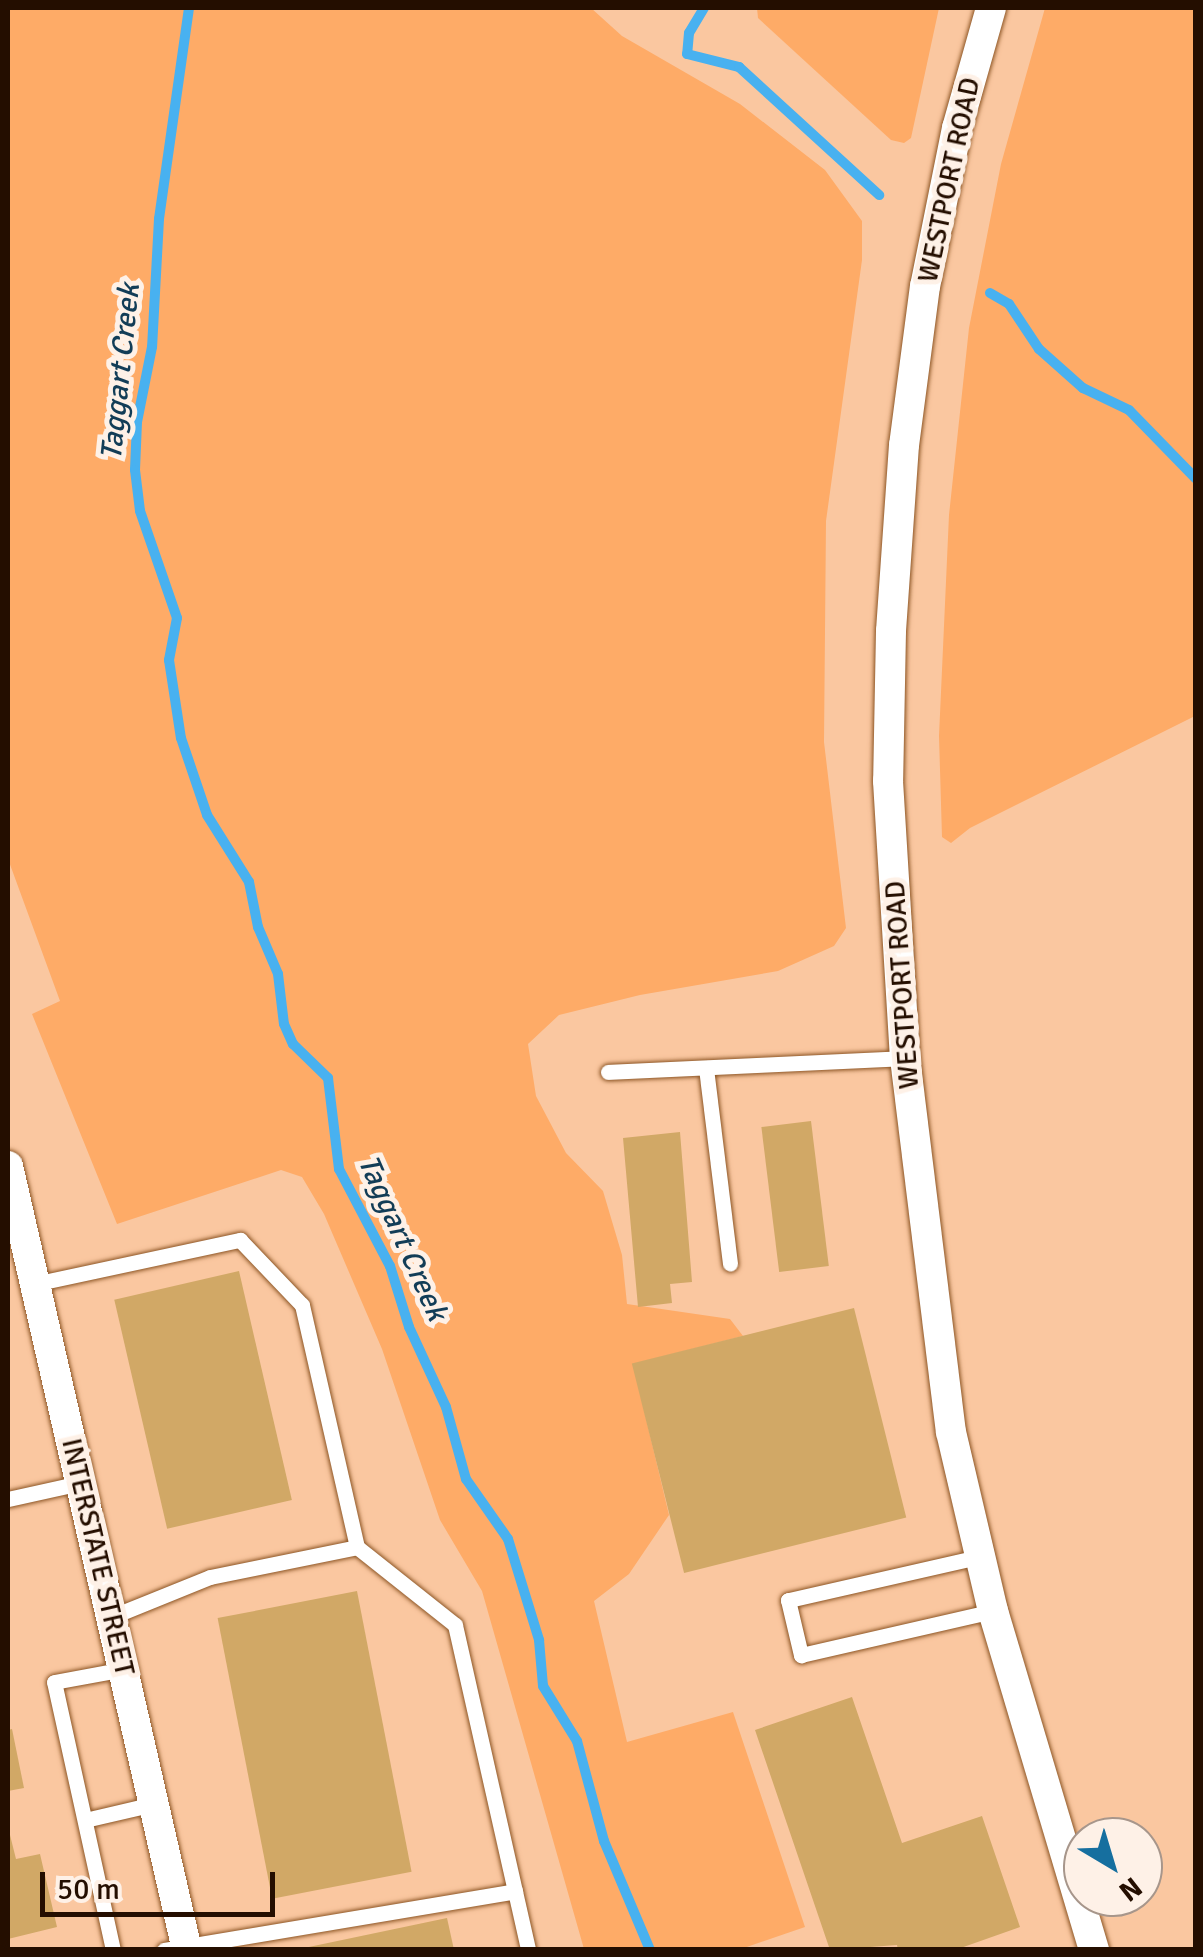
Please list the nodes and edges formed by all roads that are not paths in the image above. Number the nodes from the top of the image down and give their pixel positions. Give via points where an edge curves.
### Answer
1 (991, 8) edge
2 (906, 1058) junction
3 (706, 1068) junction
4 (608, 1072) dead end
5 (8, 1166) edge
6 (730, 1264) dead end
7 (34, 1284) junction
8 (80, 1483) junction
9 (8, 1499) edge
10 (357, 1547) junction
11 (978, 1557) junction
12 (993, 1610) junction
13 (110, 1617) junction
14 (124, 1669) junction
15 (154, 1804) junction
16 (85, 1820) junction
17 (514, 1890) junction
18 (179, 1948) edge
19 (114, 1950) edge
20 (528, 1950) edge
21 (1094, 1950) edge

1 - 2 street, WESTPORT ROAD via 925,286 904,444 888,781
2 - 3 lane
2 - 11 street, WESTPORT ROAD via 937,1341
3 - 4 lane
3 - 6 lane
5 - 7 street, INTERSTATE STREET
7 - 8 street, INTERSTATE STREET
7 - 10 lane via 240,1240 302,1305
8 - 9 lane
8 - 13 street, INTERSTATE STREET
10 - 13 lane via 210,1577
10 - 17 lane via 455,1625
11 - 12 street, WESTPORT ROAD
11 - 12 lane via 788,1600 801,1655
12 - 21 street, WESTPORT ROAD
13 - 14 street, INTERSTATE STREET
14 - 15 street, INTERSTATE STREET
14 - 16 lane via 54,1682
15 - 16 lane
15 - 18 street, INTERSTATE STREET
16 - 19 lane
17 - 18 lane
17 - 20 lane

